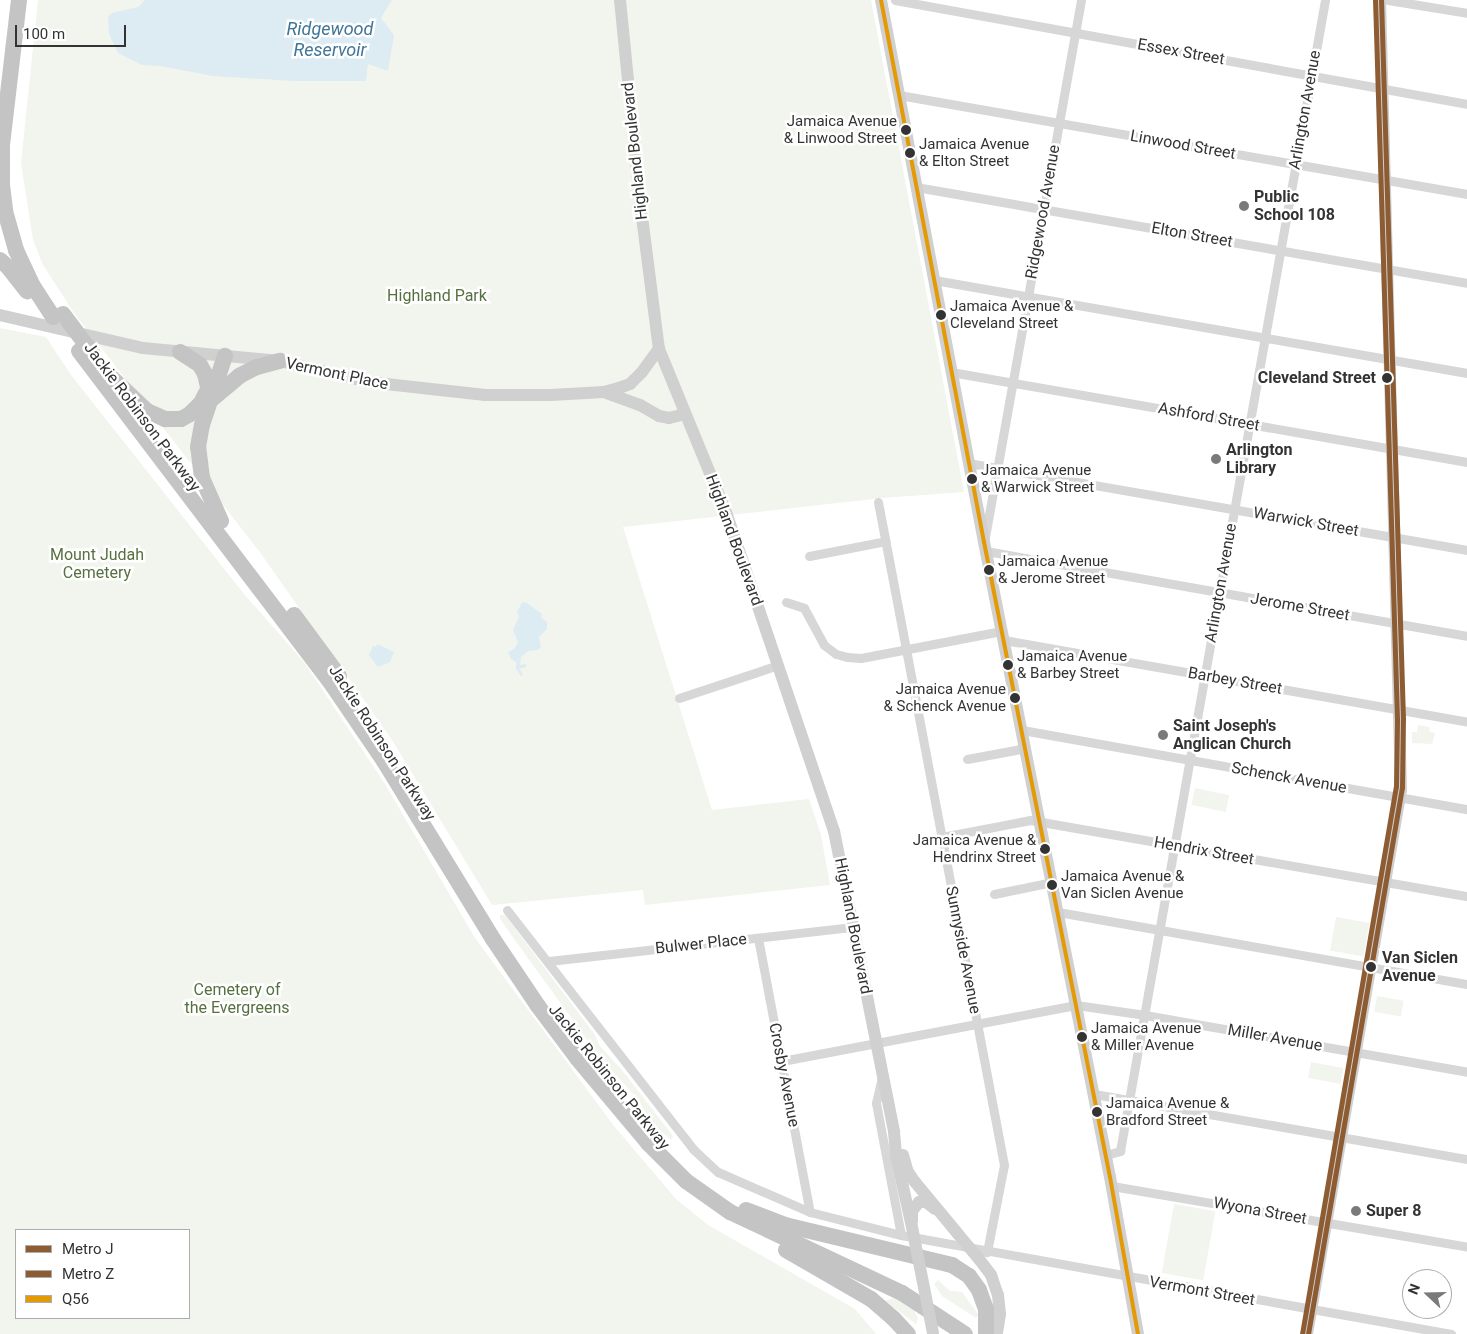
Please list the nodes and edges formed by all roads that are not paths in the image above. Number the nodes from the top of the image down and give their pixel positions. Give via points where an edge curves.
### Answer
1 (19, 0) edge
2 (28, 0) edge
3 (620, 0) edge
4 (881, 0) edge
5 (895, 0) edge
6 (1081, 0) edge
7 (1325, 0) edge
8 (1380, 0) edge
9 (1388, 0) edge
10 (1467, 13) edge
11 (1075, 33) junction
12 (1311, 76) junction
13 (1382, 88) junction
14 (8, 90) junction
15 (899, 95) junction
16 (1467, 104) edge
17 (1059, 123) junction
18 (0, 125) edge
19 (1295, 164) junction
20 (1385, 180) junction
21 (916, 187) junction
22 (1467, 194) edge
23 (1043, 209) junction
24 (1280, 251) junction
25 (0, 260) edge
26 (1388, 270) junction
27 (934, 280) junction
28 (1467, 283) edge
29 (1028, 296) junction
30 (0, 315) edge
31 (58, 315) junction
32 (1265, 338) junction
33 (659, 349) junction
34 (86, 352) junction
35 (180, 352) junction
36 (221, 356) junction
37 (1390, 360) junction
38 (280, 362) junction
39 (951, 372) junction
40 (1467, 373) edge
41 (111, 378) junction
42 (1013, 382) junction
43 (604, 392) junction
44 (209, 394) junction
45 (685, 414) junction
46 (1249, 424) junction
47 (1393, 450) junction
48 (968, 462) junction
49 (1467, 462) edge
50 (998, 468) junction
51 (878, 502) dead end
52 (1234, 509) junction
53 (221, 521) junction
54 (1396, 538) junction
55 (886, 541) junction
56 (985, 547) junction
57 (1467, 550) edge
58 (809, 556) dead end
59 (1220, 592) junction
60 (786, 602) dead end
61 (1398, 624) junction
62 (1002, 636) junction
63 (1467, 636) edge
64 (906, 649) junction
65 (778, 665) junction
66 (1205, 675) junction
67 (679, 698) dead end
68 (1401, 710) junction
69 (1467, 722) edge
70 (1022, 730) junction
71 (1026, 748) junction
72 (967, 760) dead end
73 (1190, 760) junction
74 (1401, 798) junction
75 (1467, 809) edge
76 (1040, 821) junction
77 (942, 837) junction
78 (1175, 846) junction
79 (1052, 882) junction
80 (1387, 882) junction
81 (994, 894) dead end
82 (1467, 896) edge
83 (507, 910) dead end
84 (1058, 912) junction
85 (853, 927) junction
86 (1160, 930) junction
87 (758, 938) junction
88 (549, 961) junction
89 (1372, 967) junction
90 (1467, 984) edge
91 (1076, 1005) junction
92 (1145, 1015) junction
93 (977, 1023) junction
94 (877, 1042) junction
95 (1356, 1052) junction
96 (782, 1060) junction
97 (1467, 1072) edge
98 (882, 1075) junction
99 (1094, 1094) junction
100 (1130, 1100) junction
101 (894, 1132) junction
102 (1342, 1137) junction
103 (1106, 1155) junction
104 (1467, 1159) edge
105 (1112, 1186) junction
106 (735, 1210) junction
107 (810, 1212) junction
108 (945, 1218) junction
109 (1327, 1222) junction
110 (912, 1225) junction
111 (900, 1235) junction
112 (956, 1240) junction
113 (1467, 1247) edge
114 (983, 1256) junction
115 (1128, 1278) junction
116 (1311, 1310) junction
117 (990, 1330) edge
118 (908, 1334) edge
119 (933, 1334) edge
120 (965, 1334) edge
121 (1138, 1334) edge
122 (1307, 1334) edge
123 (1451, 1334) edge

1 - 14 highway, Jackie Robinson Parkway
2 - 31 highway, Jackie Robinson Parkway via 12,130 11,183 18,223 30,260
3 - 33 main road, Highland Boulevard
4 - 15 main road
5 - 11 street, Essex Street
6 - 11 street, Ridgewood Avenue
7 - 12 street, Arlington Avenue
8 - 13 main road
9 - 10 street
11 - 12 street, Essex Street
11 - 17 street, Ridgewood Avenue
12 - 13 street, Essex Street
12 - 19 street, Arlington Avenue
13 - 16 street, Essex Street
13 - 20 main road
14 - 18 highway
14 - 31 highway, Jackie Robinson Parkway via 1,158 5,211 21,262
15 - 17 street, Linwood Street
15 - 21 main road
17 - 19 street, Linwood Street
17 - 23 street, Ridgewood Avenue
19 - 20 street, Linwood Street
19 - 24 street, Arlington Avenue
20 - 22 street, Linwood Street
20 - 26 main road
21 - 23 street, Elton Street
21 - 27 main road
23 - 24 street, Elton Street
23 - 29 street, Ridgewood Avenue
24 - 26 street, Elton Street
24 - 32 street, Arlington Avenue
25 - 31 highway via 36,303
26 - 28 street, Elton Street
26 - 37 main road
27 - 29 street
27 - 39 main road
29 - 32 street
29 - 42 street, Ridgewood Avenue
30 - 35 main road, Vermont Place via 124,345
31 - 34 highway, Jackie Robinson Parkway, bridge
32 - 37 street
32 - 46 street, Arlington Avenue
33 - 43 main road, Vermont Place via 630,384
33 - 45 main road, Highland Boulevard
34 - 41 highway, Jackie Robinson Parkway
34 - 106 highway, Jackie Robinson Parkway via 333,686 384,761 493,939 577,1058 666,1163 697,1190
35 - 36 main road, Vermont Place
35 - 44 highway via 200,365
36 - 38 main road, Vermont Place
36 - 44 highway
37 - 40 street
37 - 47 main road
38 - 43 main road, Vermont Place via 368,382 418,389 485,395
38 - 44 highway via 257,367
39 - 42 street, Ashford Street
39 - 48 main road
41 - 44 highway via 147,411 165,419 181,419 190,414
41 - 53 highway, Jackie Robinson Parkway
42 - 46 street, Ashford Street
42 - 50 street, Ridgewood Avenue
43 - 45 main road via 659,416 668,418
44 - 53 highway via 200,432 199,462 204,484
45 - 65 main road, Highland Boulevard via 726,515
46 - 47 street, Ashford Street
46 - 52 street, Arlington Avenue
47 - 49 street, Ashford Street
47 - 54 main road
48 - 50 street, Warwick Street
48 - 56 main road
50 - 52 street, Warwick Street
50 - 56 street, Ridgewood Avenue
51 - 55 street, Sunnyside Avenue
52 - 54 street, Warwick Street
52 - 59 street, Arlington Avenue
53 - 106 highway, Jackie Robinson Parkway via 324,655 373,726 496,928 566,1026 666,1149
54 - 57 street, Warwick Street
54 - 61 main road
55 - 58 street
55 - 64 street, Sunnyside Avenue
56 - 59 street, Jerome Street
56 - 62 main road
59 - 61 street, Jerome Street
59 - 66 street, Arlington Avenue
60 - 64 street, Barbey Street via 808,612 824,645 840,656 861,658
61 - 63 street, Jerome Street
61 - 68 main road
62 - 64 street, Barbey Street
62 - 66 street, Barbey Street
62 - 70 main road
64 - 77 street, Sunnyside Avenue
65 - 67 street
65 - 85 main road, Highland Boulevard via 834,831
66 - 68 street, Barbey Street
66 - 73 street, Arlington Avenue
68 - 69 street, Barbey Street
68 - 74 main road
70 - 71 main road
70 - 73 street, Schenck Avenue
71 - 72 street
71 - 76 main road
73 - 74 street, Schenck Avenue
73 - 78 street, Arlington Avenue
74 - 75 street, Schenck Avenue
74 - 80 main road
76 - 77 street, Hendrix Street via 1030,820
76 - 78 street, Hendrix Street
76 - 79 main road
77 - 93 street, Sunnyside Avenue
78 - 80 street, Hendrix Street
78 - 86 street, Arlington Avenue
79 - 81 street
79 - 84 main road
80 - 82 street, Hendrix Street
80 - 89 main road
83 - 88 street, Jackie Robinson Parkway
84 - 86 street
84 - 91 main road
85 - 87 street, Bulwer Place
85 - 94 main road, Highland Boulevard
86 - 89 street
86 - 92 street, Arlington Avenue
87 - 88 street, Bulwer Place
87 - 96 street, Crosby Avenue
88 - 107 street, Jackie Robinson Parkway via 709,1166
89 - 90 street
89 - 95 main road
91 - 92 street, Miller Avenue
91 - 93 street, Miller Avenue
91 - 99 main road
92 - 95 street, Miller Avenue
92 - 100 street, Arlington Avenue
93 - 94 street, Miller Avenue
93 - 114 street, Sunnyside Avenue via 1004,1165
94 - 96 street, Miller Avenue
94 - 98 main road, Highland Boulevard
95 - 97 street, Miller Avenue
95 - 102 main road
96 - 107 street, Crosby Avenue
98 - 101 main road, Highland Boulevard
98 - 111 street, Highland Boulevard via 876,1103
99 - 100 street
99 - 103 main road
100 - 102 street
100 - 103 street, Arlington Avenue via 1120,1151
101 - 108 main road, Highland Boulevard via 911,1178
101 - 110 main road, Highland Boulevard
102 - 104 street
102 - 109 main road
103 - 105 main road
105 - 109 street, Wyona Street
105 - 115 main road
106 - 117 highway, Jackie Robinson Parkway via 905,1286
106 - 117 highway via 952,1265 976,1285 984,1302
106 - 118 highway via 751,1230 871,1299
106 - 120 highway, Jackie Robinson Parkway via 886,1285
107 - 111 street, Jackie Robinson Parkway
108 - 110 main road via 928,1204 919,1202 912,1212
108 - 112 main road, Highland Boulevard
109 - 113 street, Wyona Street
109 - 116 main road
110 - 119 main road, Highland Boulevard, bridge
111 - 112 street, Jackie Robinson Parkway
112 - 114 main road, Highland Boulevard, bridge
114 - 115 street, Vermont Street
114 - 117 main road, Highland Boulevard via 997,1289 1000,1308
115 - 116 street, Vermont Street
115 - 121 main road
116 - 122 main road
116 - 123 street, Vermont Street

